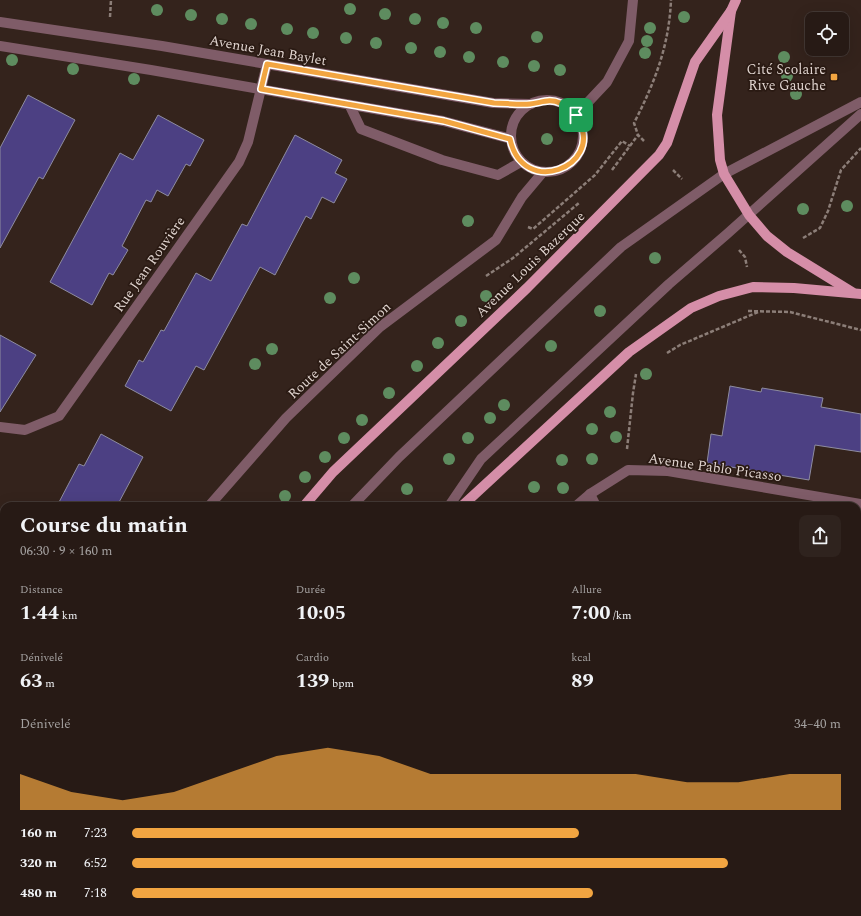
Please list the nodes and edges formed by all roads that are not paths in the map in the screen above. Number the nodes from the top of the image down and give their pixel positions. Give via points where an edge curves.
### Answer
1 (634, 0) edge
2 (736, 0) edge
3 (731, 11) junction
4 (0, 22) edge
5 (0, 46) edge
6 (267, 64) junction
7 (261, 89) junction
8 (861, 102) edge
9 (531, 104) junction
10 (350, 106) junction
11 (861, 114) edge
12 (576, 115) junction
13 (510, 139) junction
14 (521, 162) junction
15 (543, 172) junction
16 (724, 174) junction
17 (749, 215) junction
18 (858, 294) edge
19 (0, 427) edge
20 (590, 494) junction
21 (212, 502) edge
22 (307, 502) edge
23 (356, 502) edge
24 (452, 502) edge
25 (466, 502) edge
26 (581, 502) edge
27 (594, 502) edge
28 (849, 502) edge

1 - 12 street via 629,41 607,82
2 - 3 main road
3 - 16 main road via 717,115 720,160
3 - 22 main road, Avenue Louis Bazerque via 695,62 667,143 659,155 527,288 333,472
4 - 6 street, Avenue Jean Baylet
5 - 7 street
6 - 7 street, Rue Jean Rouvière
6 - 9 street, Avenue Jean Baylet via 486,102
7 - 10 street
7 - 19 street, Rue Jean Rouvière via 248,142 239,162 59,416 25,430
8 - 16 street
9 - 12 street via 550,100 560,103
9 - 13 street via 515,118
10 - 13 street via 444,121
10 - 14 street via 361,129 442,160 498,175
11 - 17 street
12 - 15 street via 583,137 581,149 566,167 555,172
13 - 14 street
14 - 15 street via 531,169
15 - 21 street, Route de Saint-Simon via 522,197 496,240 380,327 286,418
16 - 17 main road
16 - 23 street via 621,247 399,457
17 - 18 main road via 767,236 787,252
17 - 24 street via 668,284 481,459
18 - 25 main road via 753,287 719,296 691,308 629,352
20 - 26 street, Avenue Pablo Picasso
20 - 27 street
20 - 28 street, Avenue Pablo Picasso via 628,470 668,471

